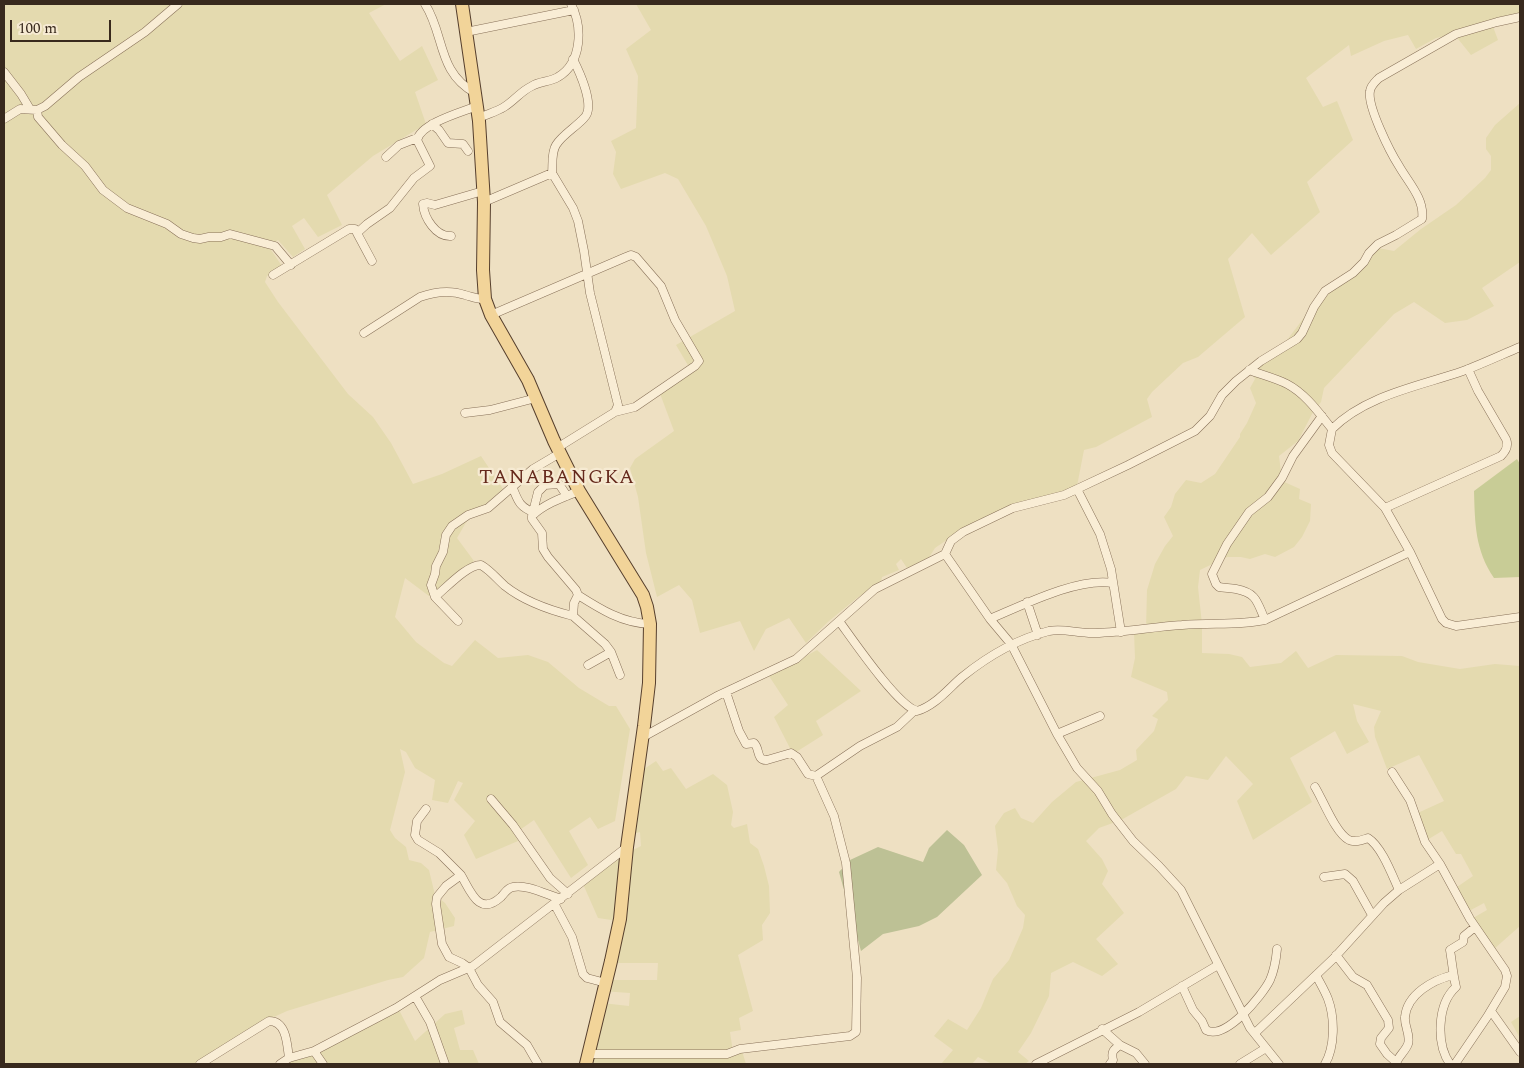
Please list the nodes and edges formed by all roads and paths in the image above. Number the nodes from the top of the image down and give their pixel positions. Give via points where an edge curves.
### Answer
1 (178, 4) edge
2 (425, 4) edge
3 (462, 4) edge
4 (573, 7) edge
5 (1520, 17) edge
6 (466, 32) junction
7 (574, 59) junction
8 (4, 72) edge
9 (475, 93) junction
10 (33, 109) junction
11 (478, 112) junction
12 (4, 119) edge
13 (432, 124) junction
14 (417, 138) junction
15 (468, 151) dead end
16 (386, 156) dead end
17 (552, 172) junction
18 (483, 197) junction
19 (358, 233) junction
20 (452, 236) dead end
21 (372, 261) dead end
22 (291, 265) junction
23 (586, 273) junction
24 (273, 275) dead end
25 (486, 299) junction
26 (491, 315) junction
27 (364, 333) dead end
28 (1520, 348) edge
29 (1468, 369) junction
30 (1249, 370) junction
31 (536, 398) junction
32 (615, 412) junction
33 (465, 413) dead end
34 (1322, 416) junction
35 (1332, 429) junction
36 (559, 451) junction
37 (512, 486) junction
38 (1077, 489) junction
39 (579, 491) junction
40 (567, 496) junction
41 (1385, 508) junction
42 (534, 512) junction
43 (1410, 552) junction
44 (945, 554) junction
45 (1113, 583) junction
46 (578, 595) junction
47 (435, 597) junction
48 (1028, 602) junction
49 (573, 616) junction
50 (1520, 617) edge
51 (990, 618) junction
52 (839, 620) junction
53 (1265, 620) junction
54 (458, 621) dead end
55 (650, 624) junction
56 (1121, 632) junction
57 (1038, 635) junction
58 (1011, 644) junction
59 (611, 652) junction
60 (588, 665) dead end
61 (620, 675) dead end
62 (726, 692) junction
63 (915, 710) junction
64 (1100, 716) dead end
65 (1058, 734) junction
66 (643, 737) junction
67 (1392, 772) dead end
68 (816, 776) junction
69 (1315, 787) dead end
70 (491, 799) dead end
71 (426, 809) dead end
72 (627, 846) junction
73 (1440, 864) junction
74 (461, 875) junction
75 (1324, 877) dead end
76 (1399, 890) junction
77 (561, 899) junction
78 (1372, 915) junction
79 (1475, 927) junction
80 (1278, 950) dead end
81 (1336, 955) junction
82 (1218, 965) junction
83 (468, 968) junction
84 (1316, 975) junction
85 (1452, 975) junction
86 (606, 983) junction
87 (1182, 986) junction
88 (415, 996) junction
89 (1491, 1011) junction
90 (1243, 1015) junction
91 (1102, 1029) junction
92 (1254, 1034) junction
93 (1120, 1045) junction
94 (1266, 1048) junction
95 (314, 1051) junction
96 (1520, 1052) edge
97 (289, 1058) junction
98 (587, 1059) edge
99 (1396, 1063) edge
100 (200, 1064) edge
101 (280, 1064) edge
102 (323, 1064) edge
103 (446, 1064) edge
104 (538, 1064) edge
105 (1038, 1064) edge
106 (1110, 1064) edge
107 (1145, 1064) edge
108 (1240, 1064) edge
109 (1279, 1064) edge
110 (1325, 1064) edge
111 (1450, 1064) edge
112 (1455, 1064) edge

1 - 10 street via 45,106
2 - 9 street via 446,61 462,83
3 - 6 main road
4 - 6 street
4 - 7 street via 579,37
5 - 30 street via 1456,34 1375,82 1370,100 1381,130 1420,203 1422,219 1378,244 1353,273 1325,291 1296,339
6 - 9 main road
7 - 11 street via 560,76 531,86 503,107
7 - 17 street via 584,82 588,113 556,145
8 - 10 street
9 - 11 main road
10 - 12 street via 20,109
10 - 22 street via 103,190 126,208 193,238 230,234 275,246
11 - 13 street
11 - 18 main road
13 - 14 street
13 - 15 street via 448,143 463,144
14 - 16 street via 399,145
14 - 19 street via 430,166 410,183 390,208
17 - 18 street
17 - 23 street via 578,221
18 - 20 street via 423,204 427,219 436,230 444,236
18 - 25 main road
19 - 21 street
19 - 22 street via 355,229 348,229
22 - 24 street
23 - 26 street
23 - 32 street via 617,401
23 - 32 street via 631,255 636,257 661,286 674,320 698,358 695,366 634,407
25 - 26 main road
25 - 27 street via 448,292 427,295
26 - 31 main road
28 - 29 street
29 - 35 street via 1374,401
29 - 41 street via 1508,443 1506,451
30 - 34 street via 1288,384
30 - 38 street via 1226,390 1210,416 1195,431
31 - 33 street
31 - 36 main road
32 - 36 street
34 - 35 street
34 - 53 street via 1268,497 1243,520 1213,571 1213,579 1219,587 1255,597
35 - 41 street via 1329,445 1334,457
36 - 37 street
36 - 39 main road
37 - 42 street via 523,507
37 - 47 street via 488,508 468,514 452,526 431,582
38 - 44 street via 1013,508 963,532 951,541
38 - 45 street via 1100,534
39 - 40 street
39 - 55 main road via 643,595
40 - 42 street
40 - 42 street via 559,484 545,484 538,492
41 - 43 street
42 - 46 street via 532,519 542,533 543,549
43 - 50 street via 1438,613 1446,623 1456,626
43 - 53 street
44 - 51 street
44 - 52 street via 884,584
45 - 48 street via 1056,592
45 - 56 street
46 - 49 street
46 - 55 street via 622,619
47 - 49 street via 469,568 481,565 526,599 548,610
47 - 54 street
48 - 51 street
48 - 57 street
49 - 59 street
51 - 58 street
52 - 62 street via 796,659
52 - 63 street via 877,672
53 - 56 street via 1240,624 1183,624
55 - 66 main road via 649,683
56 - 57 street via 1055,630
57 - 58 street
58 - 63 street via 978,665 921,710
58 - 65 street
59 - 60 street
59 - 61 street
62 - 66 street
62 - 68 street via 739,731 746,744 755,744 762,760 791,753 808,774
63 - 68 street via 897,727 860,746
64 - 65 street
65 - 82 street via 1076,768 1100,794 1112,814 1181,890
66 - 72 main road
67 - 73 street via 1410,800 1425,842
68 - 98 street via 834,816 846,862 857,978 856,1032 850,1036 740,1049 727,1054
69 - 76 street via 1346,838 1356,842 1368,838 1373,841
70 - 77 street via 513,824
71 - 74 street via 417,821 415,835
72 - 77 street
72 - 86 main road via 620,919
73 - 76 street
73 - 79 street
74 - 77 street via 482,904 493,904 508,889 515,887
74 - 83 street via 441,891 436,904 445,951
75 - 78 street via 1345,874 1353,881
76 - 78 street
77 - 83 street
77 - 86 street via 583,974
78 - 81 street
79 - 85 street via 1464,936 1463,942 1450,950
79 - 89 street via 1508,976
80 - 90 street via 1269,980
81 - 84 street
81 - 99 street via 1353,976 1367,985 1388,1020 1389,1028 1380,1044
82 - 87 street
82 - 90 street
83 - 88 street
83 - 104 street via 493,1002 500,1022 527,1045
84 - 92 street
84 - 110 street via 1332,1012 1332,1044
85 - 99 street via 1436,979 1414,996 1405,1016 1408,1044
85 - 111 street via 1456,986 1449,995 1440,1022 1442,1051
86 - 98 main road
87 - 90 street via 1207,1031 1218,1032
87 - 91 street via 1139,1012
88 - 95 street
88 - 103 street via 430,1022
89 - 96 street
89 - 112 street
90 - 92 street
91 - 93 street
91 - 105 street
92 - 94 street
93 - 106 street via 1113,1050
93 - 107 street via 1136,1053
94 - 108 street
94 - 109 street
95 - 97 street
95 - 102 street
97 - 100 street via 285,1034 278,1023 269,1021
97 - 101 street

